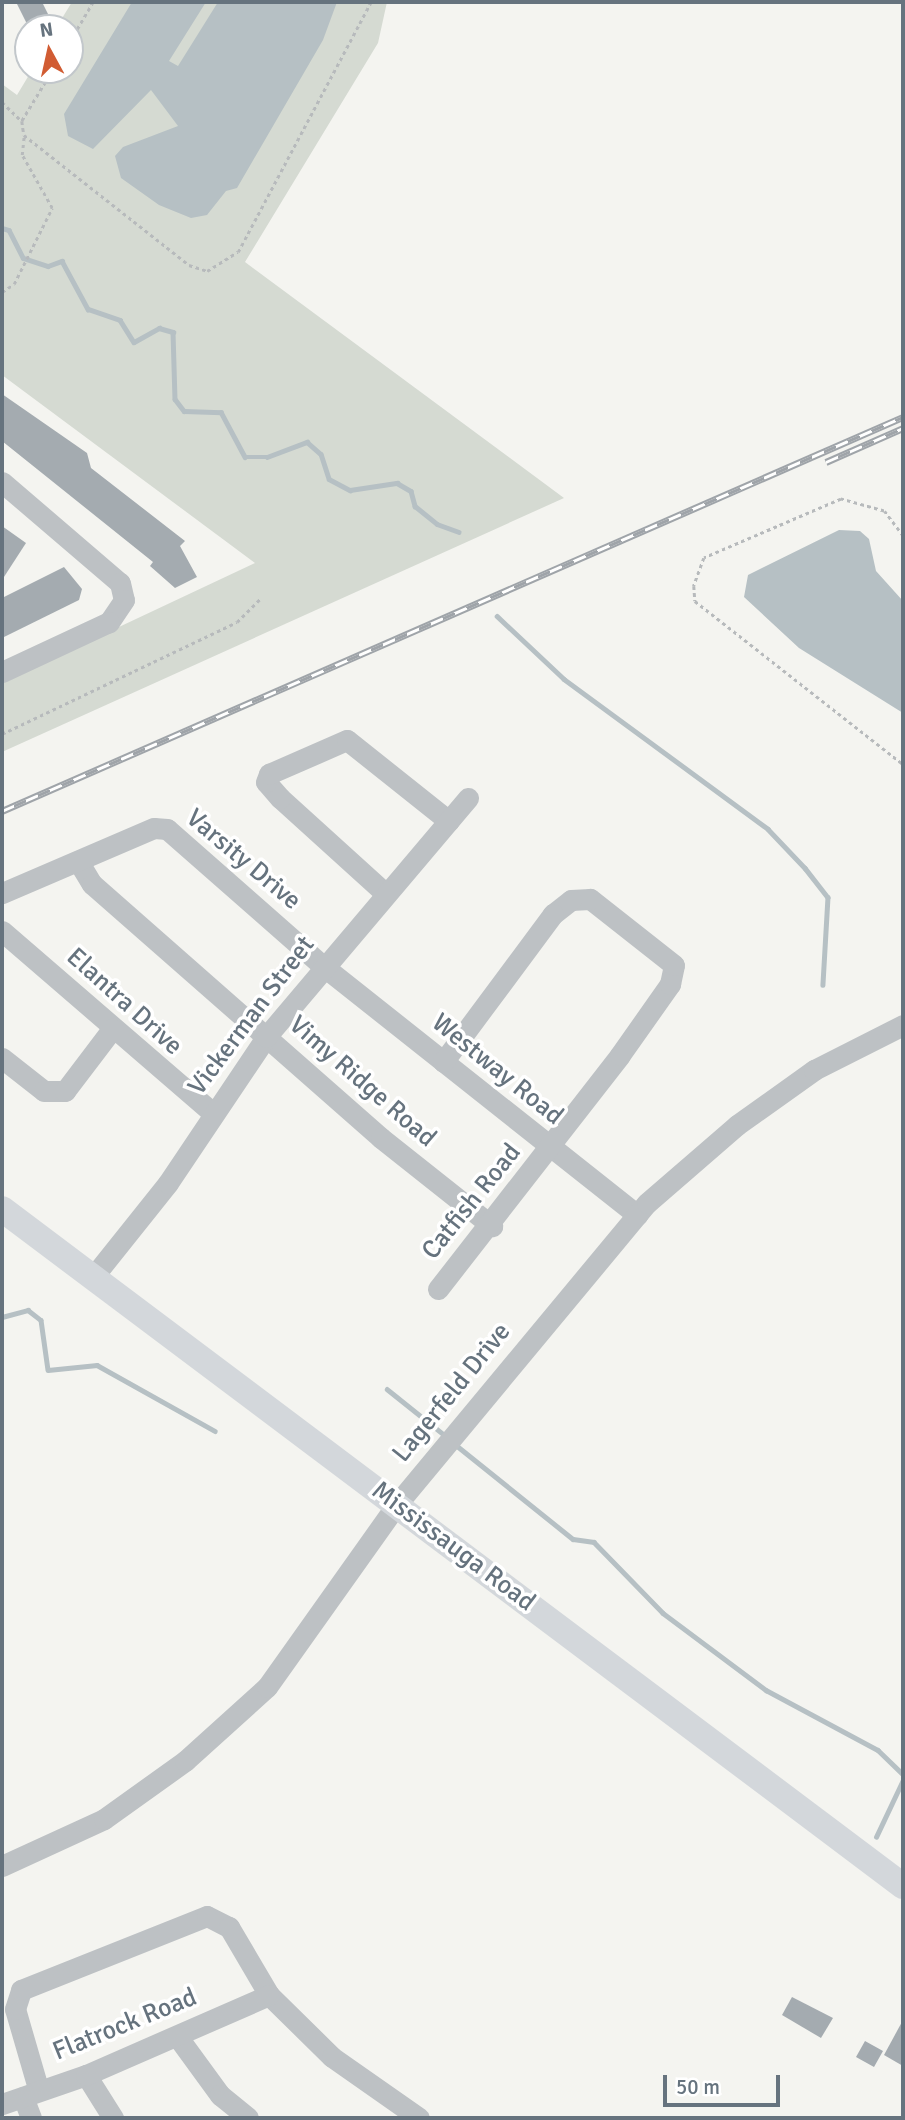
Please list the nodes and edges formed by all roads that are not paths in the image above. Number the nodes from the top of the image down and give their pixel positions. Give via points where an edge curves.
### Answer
1 (2, 482) edge
2 (2, 672) edge
3 (468, 798) dead end
4 (449, 821) junction
5 (78, 861) junction
6 (2, 893) edge
7 (386, 894) junction
8 (2, 930) edge
9 (323, 966) junction
10 (903, 1025) edge
11 (112, 1029) junction
12 (266, 1037) junction
13 (2, 1058) edge
14 (443, 1062) junction
15 (212, 1112) junction
16 (550, 1149) junction
17 (2, 1209) edge
18 (637, 1214) junction
19 (492, 1226) junction
20 (93, 1277) junction
21 (438, 1289) dead end
22 (397, 1504) junction
23 (2, 1866) edge
24 (903, 1886) edge
25 (269, 1995) junction
26 (177, 2036) junction
27 (86, 2076) junction
28 (30, 2093) junction
29 (2, 2104) edge
30 (412, 2116) edge
31 (31, 2118) edge
32 (113, 2118) edge
33 (248, 2118) edge

1 - 2 street via 110,573 124,599 109,622
3 - 4 street, Vickerman Street
4 - 7 street, Vickerman Street
4 - 7 street via 353,742 332,743 269,774 266,782 280,798
5 - 6 street, Varsity Drive
5 - 9 street, Varsity Drive via 154,828 167,829
5 - 12 street, Vimy Ridge Road via 92,884
7 - 9 street, Vickerman Street
8 - 11 street, Elantra Drive
9 - 12 street, Vickerman Street
9 - 14 street, Westway Road
10 - 18 street, Lagerfeld Drive via 814,1070 737,1125
11 - 13 street via 65,1091 44,1091
11 - 15 street, Elantra Drive
12 - 15 street, Vickerman Street
12 - 19 street, Vimy Ridge Road
14 - 16 street, Westway Road
14 - 16 street, Catfish Road via 563,905 590,899 667,954 674,974 670,985
15 - 20 street, Vickerman Street via 168,1183
16 - 18 street, Westway Road
16 - 19 street, Catfish Road
17 - 20 main road, Mississauga Road
18 - 22 street, Lagerfeld Drive
19 - 21 street, Catfish Road
20 - 22 main road, Mississauga Road
22 - 23 street, Lagerfeld Drive via 267,1687 185,1761 104,1818
22 - 24 main road, Mississauga Road
25 - 26 street, Flatrock Road
25 - 28 street via 229,1927 207,1916 188,1919 21,1990 15,2009
25 - 30 street via 332,2057
26 - 27 street, Flatrock Road
26 - 33 street via 220,2095
27 - 28 street, Flatrock Road
27 - 32 street
28 - 29 street, Flatrock Road
28 - 31 street

